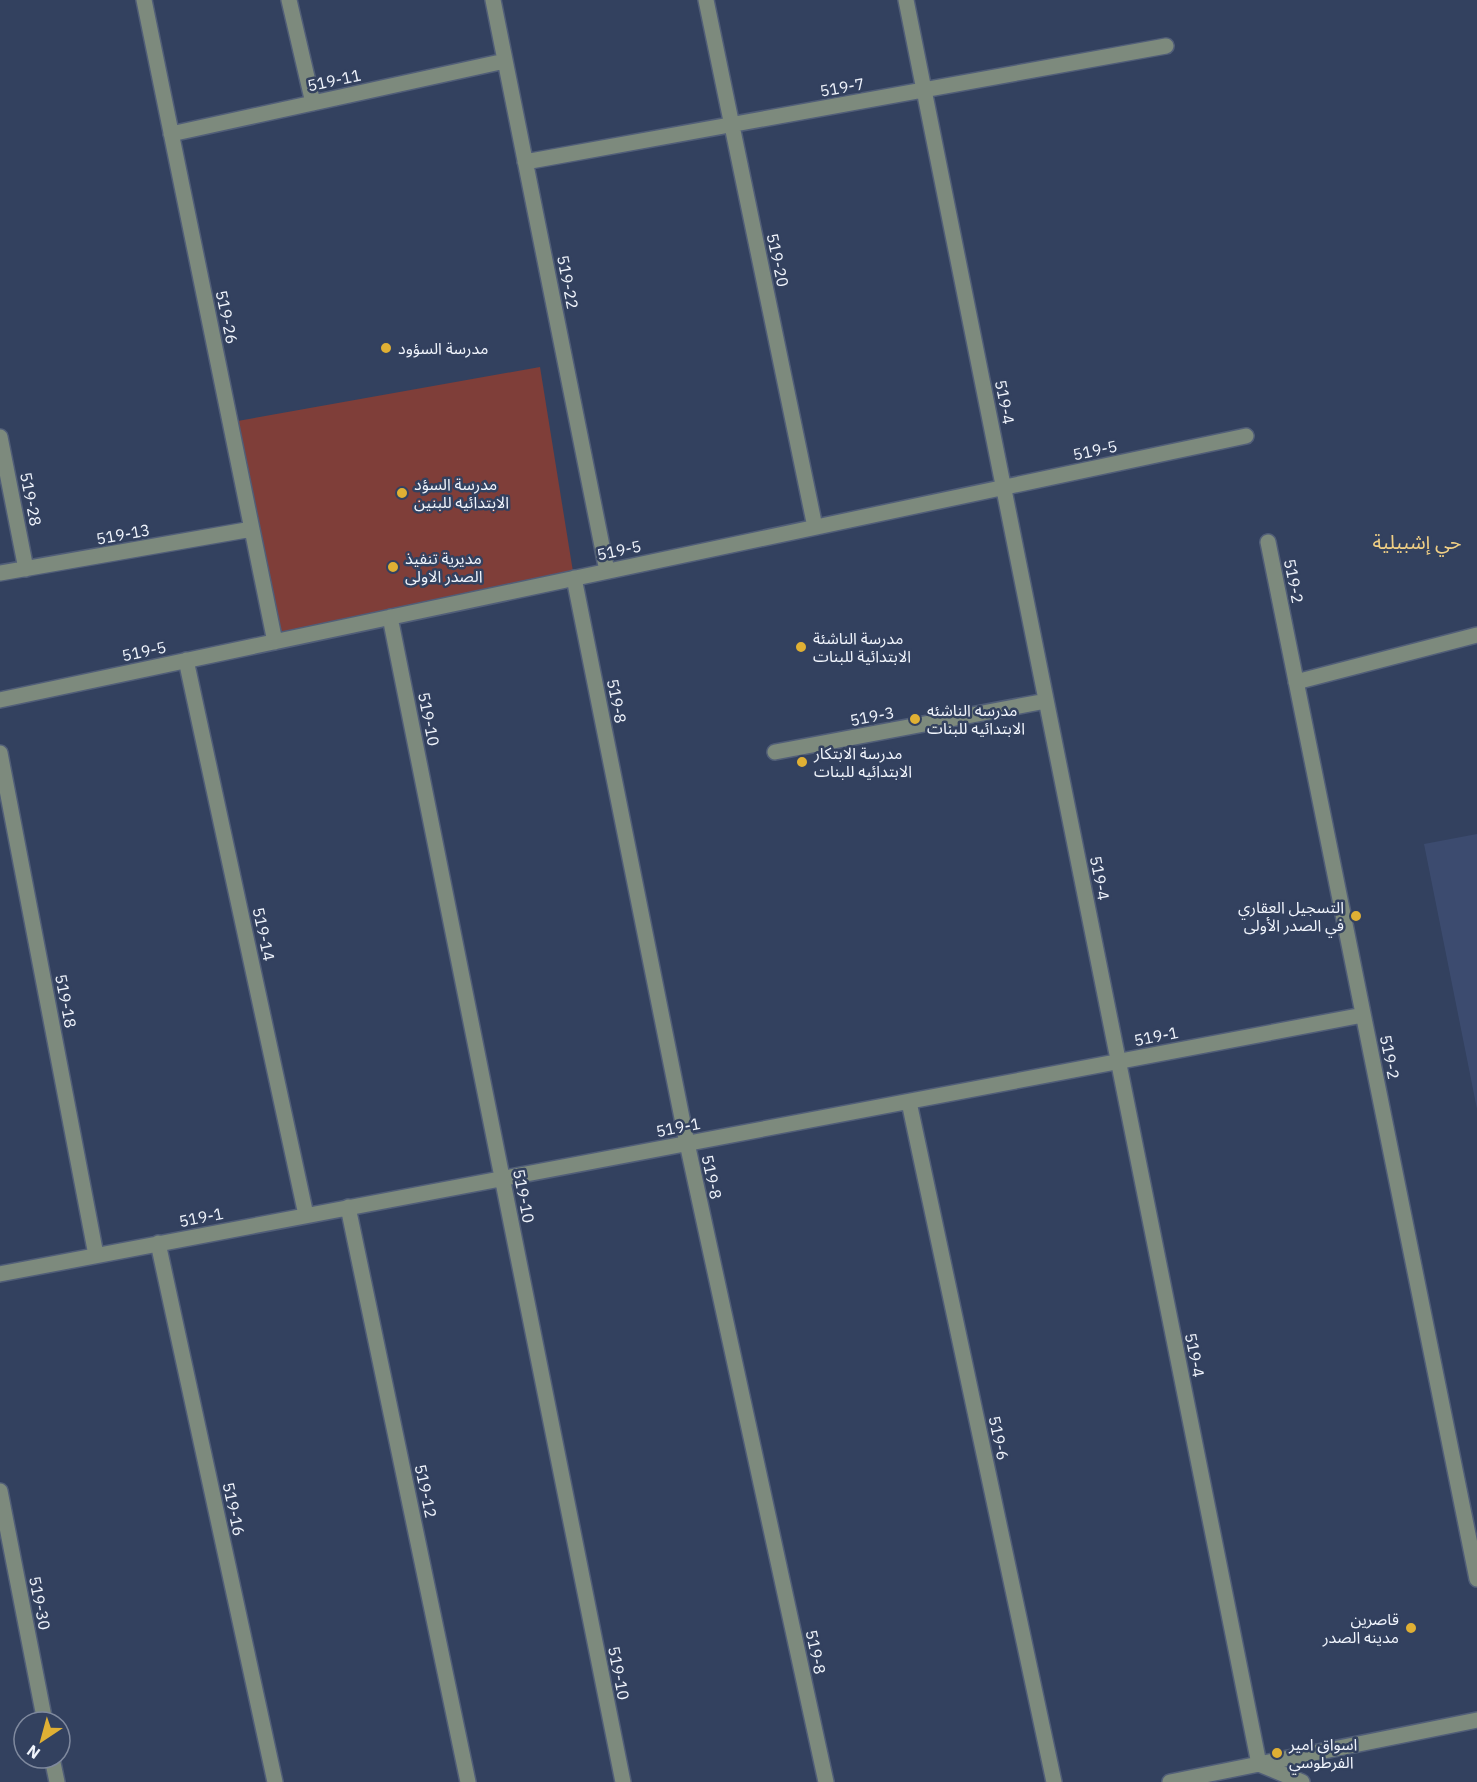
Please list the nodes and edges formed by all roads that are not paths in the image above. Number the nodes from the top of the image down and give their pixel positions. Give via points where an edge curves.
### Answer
1 (144, 0) edge
2 (289, 0) edge
3 (493, 0) edge
4 (706, 0) edge
5 (906, 0) edge
6 (1166, 46) dead end
7 (505, 61) junction
8 (924, 90) junction
9 (313, 103) junction
10 (732, 125) junction
11 (171, 134) junction
12 (525, 162) junction
13 (1246, 436) dead end
14 (0, 437) edge
15 (1004, 487) junction
16 (815, 527) junction
17 (252, 530) junction
18 (1268, 542) dead end
19 (26, 568) junction
20 (607, 571) junction
21 (0, 573) edge
22 (574, 578) junction
23 (390, 617) junction
24 (1477, 635) edge
25 (275, 642) junction
26 (186, 660) junction
27 (1296, 682) junction
28 (0, 700) edge
29 (1046, 701) junction
30 (775, 752) dead end
31 (0, 753) edge
32 (1363, 1015) junction
33 (1118, 1062) junction
34 (909, 1102) junction
35 (687, 1143) junction
36 (502, 1178) junction
37 (348, 1208) junction
38 (306, 1215) junction
39 (158, 1243) junction
40 (96, 1255) junction
41 (0, 1274) edge
42 (0, 1491) edge
43 (1477, 1579) edge
44 (43, 1710) edge
45 (1477, 1720) edge
46 (1259, 1764) junction
47 (275, 1782) edge
48 (468, 1782) edge
49 (623, 1782) edge
50 (826, 1782) edge
51 (1054, 1782) edge
52 (1170, 1782) edge
53 (1302, 1782) edge

1 - 11 street, 519-26
2 - 9 street
3 - 7 street, 519-22
4 - 10 street, 519-20
5 - 8 street, 519-4
6 - 8 street, 519-7
7 - 9 street, 519-11
7 - 12 street, 519-22
8 - 10 street, 519-7
8 - 15 street, 519-4
9 - 11 street, 519-11
10 - 12 street, 519-7
10 - 16 street, 519-20
11 - 17 street, 519-26
12 - 20 street, 519-22
13 - 15 street, 519-5
14 - 19 street, 519-28
15 - 16 street, 519-5
15 - 29 street, 519-4
16 - 20 street, 519-5
17 - 19 street, 519-13
17 - 25 street, 519-26
18 - 27 street, 519-2
19 - 21 street, 519-13
20 - 22 street, 519-5
22 - 23 street, 519-5
22 - 35 street, 519-8
23 - 25 street, 519-5
23 - 36 street, 519-10
24 - 27 street
25 - 26 street, 519-5
26 - 28 street, 519-5
26 - 38 street, 519-14
27 - 32 street, 519-2
29 - 30 street, 519-3
29 - 33 street, 519-4
31 - 40 street, 519-18
32 - 33 street, 519-1
32 - 43 street, 519-2
33 - 34 street, 519-1
33 - 46 street, 519-4
34 - 35 street, 519-1
34 - 51 street, 519-6
35 - 36 street, 519-1
35 - 50 street, 519-8
36 - 37 street, 519-1
36 - 49 street, 519-10
37 - 38 street, 519-1
37 - 48 street, 519-12
38 - 39 street, 519-1
39 - 40 street, 519-1
39 - 47 street, 519-16
40 - 41 street, 519-1
42 - 44 street, 519-30
45 - 46 street
46 - 52 street
46 - 53 street

